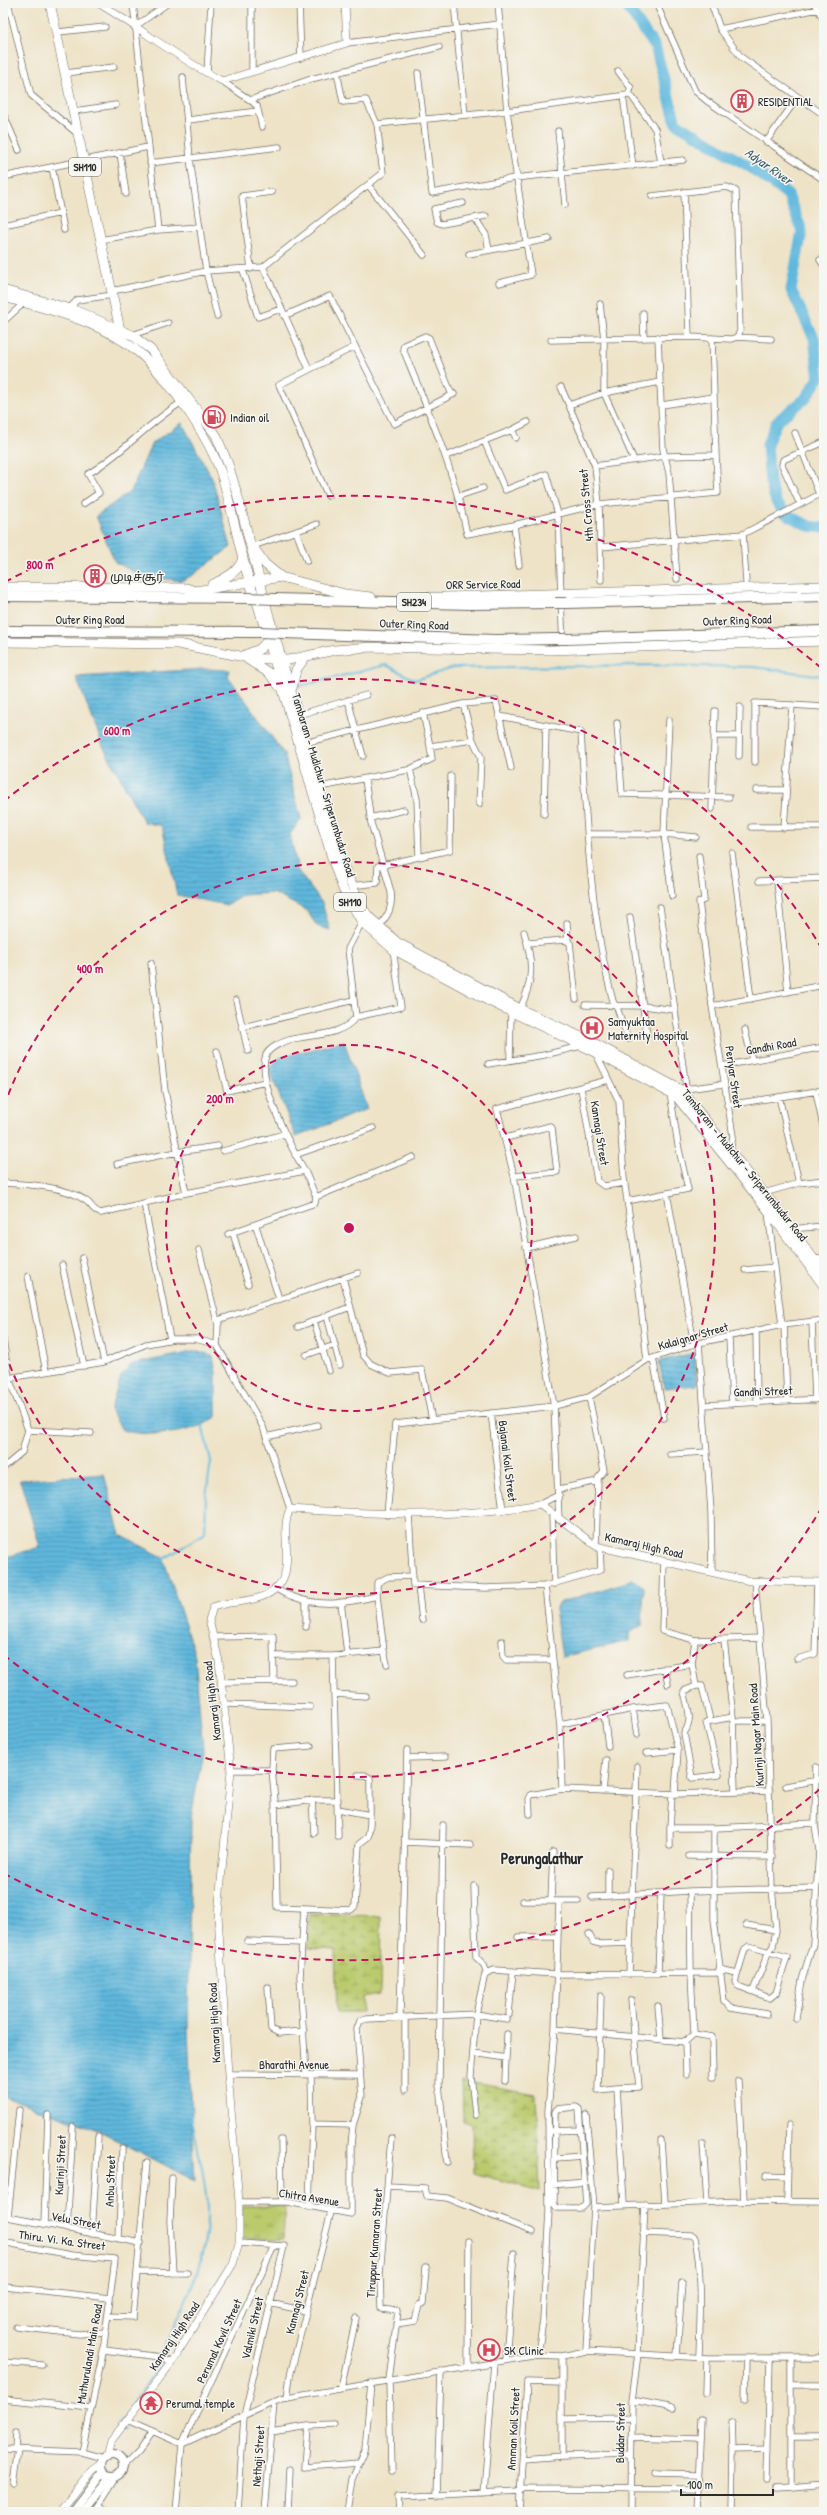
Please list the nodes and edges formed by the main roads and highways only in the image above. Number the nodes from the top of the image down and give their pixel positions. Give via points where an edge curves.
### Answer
1 (50, 3) edge
2 (3, 290) edge
3 (3, 297) edge
4 (26, 299) junction
5 (117, 333) junction
6 (247, 530) junction
7 (243, 555) junction
8 (281, 577) junction
9 (260, 581) junction
10 (249, 583) junction
11 (824, 586) edge
12 (3, 587) edge
13 (205, 589) junction
14 (3, 596) edge
15 (824, 596) edge
16 (565, 599) junction
17 (824, 631) edge
18 (3, 632) edge
19 (268, 640) junction
20 (824, 641) edge
21 (3, 642) edge
22 (240, 656) junction
23 (304, 659) junction
24 (278, 660) junction
25 (289, 696) junction
26 (303, 743) junction
27 (365, 919) junction
28 (516, 1010) junction
29 (728, 1154) junction
30 (761, 1195) junction
31 (824, 1273) edge
32 (824, 1286) edge
33 (102, 2472) junction
34 (113, 2476) junction
35 (72, 2512) edge
36 (82, 2512) edge

1 - 5 main road, SH110 via 112,293
2 - 4 main road, Tambaram - Mudichur - Sriperumbudur Road / SH110
3 - 4 main road, Tambaram - Mudichur - Sriperumbudur Road / SH110
4 - 5 main road, Tambaram - Mudichur - Sriperumbudur Road / SH110
4 - 5 main road, Tambaram - Mudichur - Sriperumbudur Road / SH110 via 69,309
5 - 6 main road, Tambaram - Mudichur - Sriperumbudur Road / SH110 via 132,335 151,350 216,435 228,464
5 - 7 main road, Tambaram - Mudichur - Sriperumbudur Road / SH110 via 182,402 205,436 216,459
6 - 8 main road via 253,546 265,564
6 - 9 main road, Tambaram - Mudichur - Sriperumbudur Road / SH110
7 - 10 main road, Tambaram - Mudichur - Sriperumbudur Road / SH110
7 - 13 main road via 241,565 234,573
8 - 9 main road, ORR Service Road
8 - 16 main road, ORR Service Road via 364,597
9 - 10 main road, ORR Service Road
9 - 24 main road, Tambaram - Mudichur - Sriperumbudur Road / SH110
10 - 13 main road, ORR Service Road
10 - 19 main road, Tambaram - Mudichur - Sriperumbudur Road / SH110
11 - 16 main road, ORR Service Road
12 - 13 main road, ORR Service Road via 186,588 195,591
14 - 16 highway, Outer Ring Road / SH234, bridge via 248,598 462,604 555,603
15 - 16 highway, Outer Ring Road / SH234
17 - 18 highway, Outer Ring Road, bridge via 496,640 259,632
19 - 22 main road via 255,652
19 - 24 main road, Tambaram - Mudichur - Sriperumbudur Road / SH110
20 - 23 main road via 563,650 371,647 335,650
21 - 22 main road via 178,644
22 - 24 main road
22 - 25 main road via 269,673
23 - 24 main road
23 - 25 main road via 293,677
24 - 25 main road, Tambaram - Mudichur - Sriperumbudur Road / SH110
25 - 26 main road, Tambaram - Mudichur - Sriperumbudur Road / SH110
25 - 26 main road, Tambaram - Mudichur - Sriperumbudur Road / SH110 via 298,715
26 - 27 main road, Tambaram - Mudichur - Sriperumbudur Road / SH110 via 320,787 350,886
26 - 27 main road, Tambaram - Mudichur - Sriperumbudur Road / SH110 via 332,860 343,889
27 - 28 main road, Tambaram - Mudichur - Sriperumbudur Road / SH110 via 398,943
27 - 28 main road, Tambaram - Mudichur - Sriperumbudur Road / SH110 via 393,949 489,1002
28 - 29 main road, Tambaram - Mudichur - Sriperumbudur Road / SH110 via 669,1091
28 - 29 main road, Tambaram - Mudichur - Sriperumbudur Road / SH110 via 592,1042 673,1084 690,1100
29 - 30 main road, Tambaram - Mudichur - Sriperumbudur Road / SH110
30 - 31 main road, Tambaram - Mudichur - Sriperumbudur Road / SH110
30 - 32 main road, Tambaram - Mudichur - Sriperumbudur Road / SH110 via 768,1210
33 - 34 main road
33 - 34 main road via 104,2459 117,2456 123,2467
33 - 35 main road
34 - 36 main road

